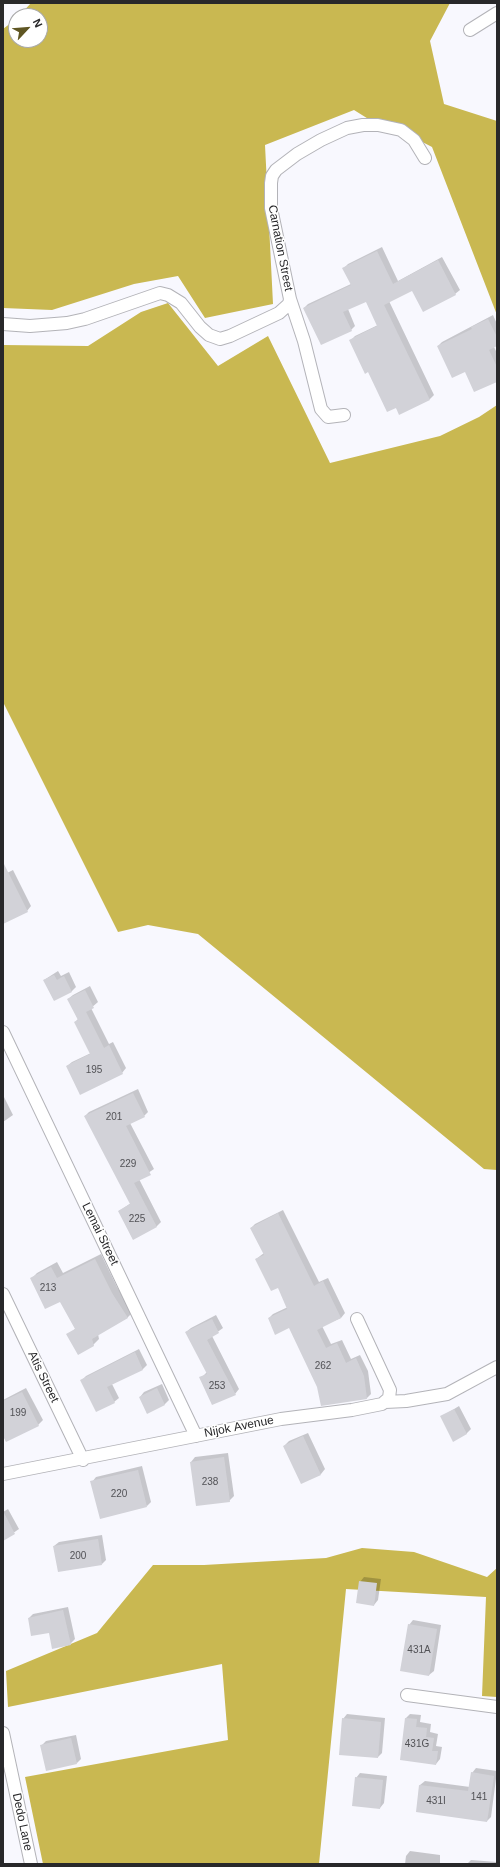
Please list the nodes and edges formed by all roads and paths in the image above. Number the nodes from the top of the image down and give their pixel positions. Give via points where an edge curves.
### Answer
1 (497, 13) edge
2 (470, 30) dead end
3 (425, 158) dead end
4 (290, 298) junction
5 (3, 324) edge
6 (344, 415) dead end
7 (3, 1032) edge
8 (3, 1294) edge
9 (357, 1319) dead end
10 (497, 1367) edge
11 (385, 1402) junction
12 (196, 1436) junction
13 (83, 1460) junction
14 (3, 1474) edge
15 (407, 1695) dead end
16 (497, 1707) edge
17 (3, 1733) edge
18 (30, 1864) edge

1 - 2 street
3 - 4 street, Carnation Street via 414,140 402,130 378,124 362,125 347,128 321,140 276,170 271,183 272,208
4 - 5 street, Carnation Street via 287,307 279,313 220,339 209,335 200,327 181,303 160,293 67,323 30,326
4 - 6 street via 323,412 328,417
7 - 12 street, Lemai Street
8 - 13 street, Atis Street
9 - 11 street via 390,1390 390,1396
10 - 11 street, Nijok Avenue via 447,1394
11 - 12 street, Nijok Avenue via 377,1406 281,1419
12 - 13 street, Nijok Avenue
13 - 14 street, Nijok Avenue
15 - 16 street
17 - 18 street, Dedo Lane

